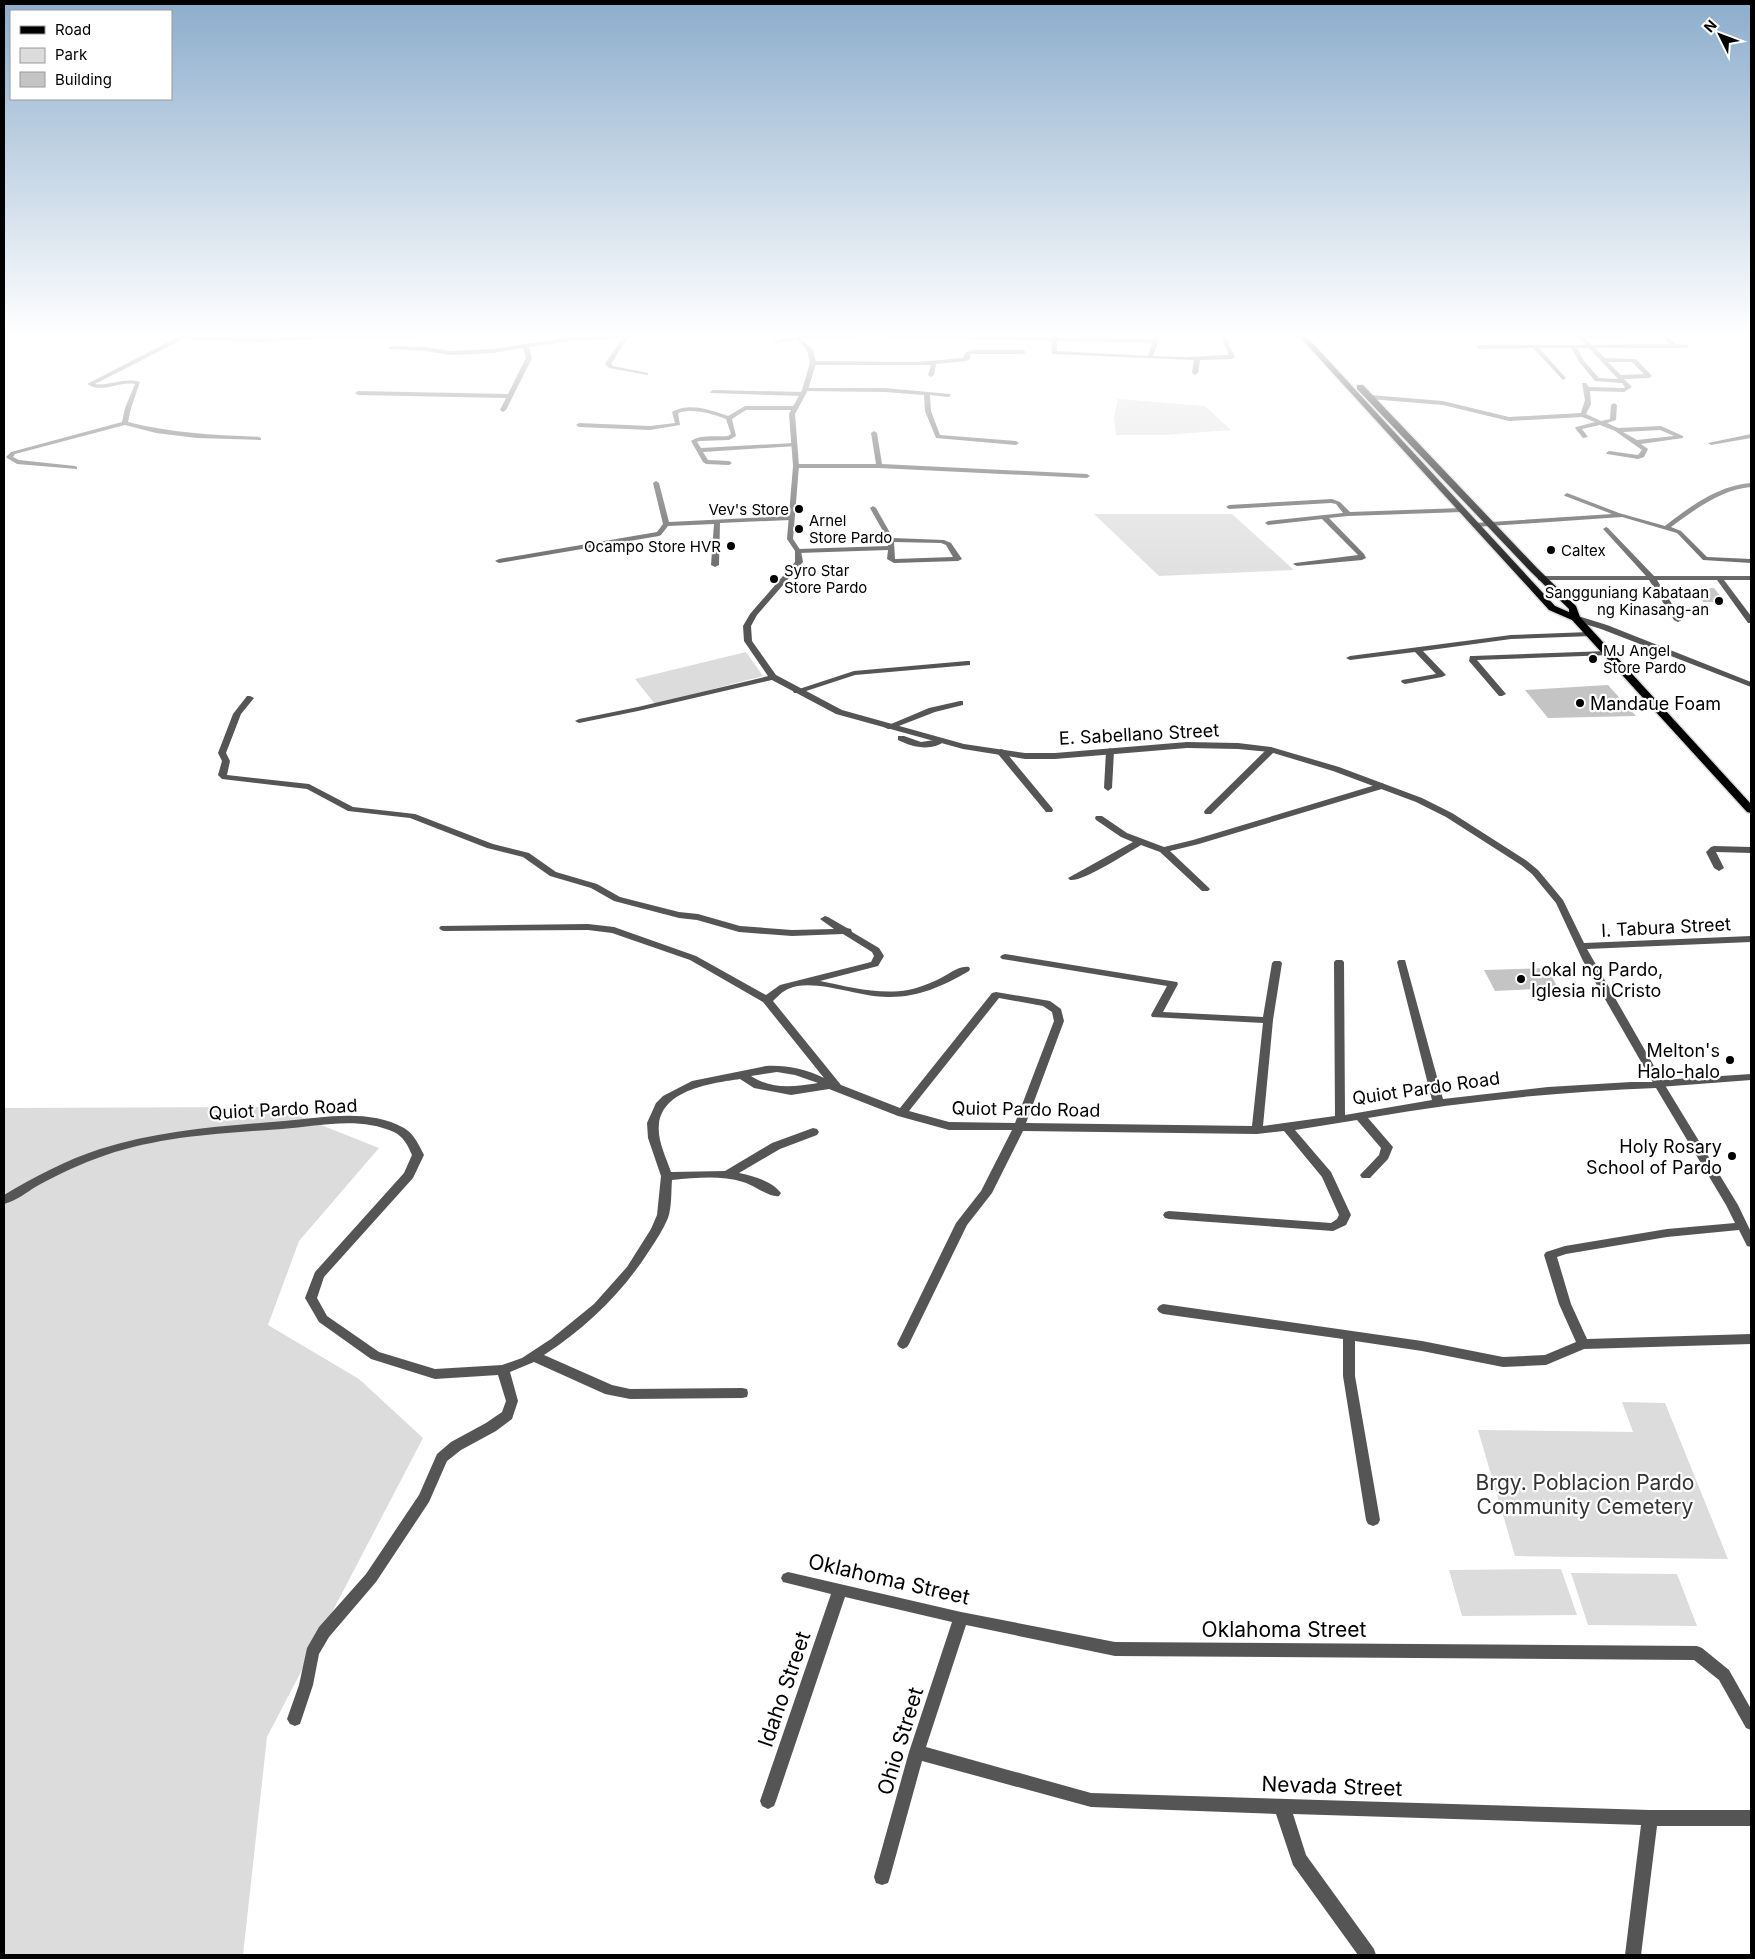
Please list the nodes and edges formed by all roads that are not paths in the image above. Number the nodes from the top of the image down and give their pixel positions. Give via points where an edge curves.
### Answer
1 (112, 426) edge
2 (138, 426) edge
3 (637, 426) edge
4 (663, 426) edge
5 (731, 426) edge
6 (794, 426) edge
7 (934, 426) edge
8 (1385, 426) edge
9 (1398, 426) edge
10 (1586, 426) edge
11 (1610, 426) edge
12 (1617, 430) junction
13 (874, 433) dead end
14 (1751, 436) edge
15 (1585, 437) dead end
16 (259, 439) dead end
17 (1638, 442) junction
18 (1016, 443) dead end
19 (1711, 443) dead end
20 (794, 445) junction
21 (699, 450) junction
22 (1609, 453) dead end
23 (730, 464) dead end
24 (796, 466) junction
25 (880, 466) junction
26 (75, 468) dead end
27 (1087, 476) dead end
28 (656, 483) dead end
29 (1751, 485) edge
30 (1567, 495) dead end
31 (1229, 507) dead end
32 (873, 508) dead end
33 (1462, 510) junction
34 (1348, 514) junction
35 (1622, 515) junction
36 (790, 518) junction
37 (1325, 518) junction
38 (717, 522) junction
39 (1268, 523) dead end
40 (1491, 523) junction
41 (666, 524) junction
42 (1475, 525) junction
43 (1667, 527) junction
44 (1606, 529) dead end
45 (891, 544) junction
46 (798, 551) junction
47 (499, 561) dead end
48 (1751, 561) edge
49 (1297, 564) dead end
50 (715, 565) dead end
51 (1651, 577) junction
52 (1541, 578) junction
53 (1719, 578) junction
54 (1751, 578) edge
55 (1575, 618) junction
56 (1678, 620) dead end
57 (1751, 621) edge
58 (1589, 634) junction
59 (1417, 649) junction
60 (1607, 653) junction
61 (1350, 658) dead end
62 (967, 663) dead end
63 (773, 677) junction
64 (1405, 682) dead end
65 (1751, 684) edge
66 (797, 691) junction
67 (1502, 694) dead end
68 (250, 698) dead end
69 (960, 703) dead end
70 (578, 721) dead end
71 (888, 727) junction
72 (901, 738) dead end
73 (941, 742) junction
74 (1271, 750) junction
75 (1110, 751) junction
76 (1001, 752) junction
77 (1382, 786) junction
78 (1108, 788) dead end
79 (1049, 810) dead end
80 (1751, 810) edge
81 (1208, 812) dead end
82 (1099, 818) dead end
83 (1140, 842) junction
84 (1163, 850) junction
85 (1751, 850) edge
86 (1719, 868) dead end
87 (1073, 878) dead end
88 (1205, 889) dead end
89 (825, 919) dead end
90 (444, 928) dead end
91 (848, 931) junction
92 (1751, 939) edge
93 (1582, 946) junction
94 (1005, 957) dead end
95 (1340, 962) dead end
96 (1402, 962) dead end
97 (1277, 963) dead end
98 (964, 969) dead end
99 (804, 980) junction
100 (767, 1000) junction
101 (1268, 1020) junction
102 (742, 1075) junction
103 (1751, 1077) edge
104 (1659, 1084) junction
105 (833, 1086) junction
106 (1438, 1102) junction
107 (902, 1113) junction
108 (1359, 1115) junction
109 (1340, 1118) junction
110 (1019, 1126) junction
111 (1287, 1128) junction
112 (1257, 1130) junction
113 (813, 1132) dead end
114 (728, 1174) junction
115 (1366, 1175) dead end
116 (667, 1176) junction
117 (775, 1193) dead end
118 (4, 1200) edge
119 (1169, 1215) dead end
120 (1742, 1226) junction
121 (1751, 1244) edge
122 (1163, 1308) dead end
123 (1349, 1335) junction
124 (1751, 1339) edge
125 (903, 1344) dead end
126 (1583, 1344) junction
127 (533, 1356) junction
128 (503, 1370) junction
129 (742, 1393) dead end
130 (1373, 1520) dead end
131 (788, 1578) dead end
132 (840, 1590) junction
133 (962, 1618) junction
134 (295, 1719) dead end
135 (1751, 1723) edge
136 (917, 1752) junction
137 (768, 1801) dead end
138 (1282, 1806) junction
139 (1650, 1818) junction
140 (1751, 1818) edge
141 (882, 1877) dead end
142 (1368, 1955) edge
143 (1633, 1955) edge

1 - 26 street via 13,453 9,457 17,462
2 - 16 street via 197,436
3 - 4 street
5 - 21 street via 733,436 698,439 694,442
6 - 20 street
7 - 18 street via 938,437
8 - 33 main road
9 - 40 main road
10 - 15 street via 1578,428
11 - 12 street
12 - 17 street
12 - 17 street via 1661,428 1681,438
13 - 25 street
14 - 19 street
17 - 22 street via 1645,449 1642,456
20 - 21 street
20 - 24 street
21 - 23 street via 706,462
24 - 25 street
24 - 36 street
25 - 27 street
28 - 41 street
29 - 43 street via 1743,485 1710,499
30 - 35 street
31 - 34 street via 1332,501
32 - 45 street
33 - 34 street
33 - 42 main road
34 - 37 street
35 - 40 street
35 - 43 street
36 - 38 street
36 - 46 street via 790,540
37 - 39 street
37 - 49 street via 1362,558
38 - 41 street
38 - 50 street
40 - 42 street
40 - 52 main road
41 - 47 street via 659,534
42 - 55 main road via 1552,608
43 - 48 street via 1679,532 1705,559
44 - 51 street
45 - 45 street via 942,541 949,544 958,559 898,562 891,559
45 - 46 street
46 - 63 street, E. Sabellano Street via 799,562 747,626 748,641
51 - 52 street
51 - 53 street
51 - 56 street
52 - 55 main road via 1573,608
53 - 54 street
53 - 57 street
55 - 58 main road
55 - 65 street
58 - 59 street via 1511,637
58 - 60 main road
59 - 61 street
59 - 64 street via 1442,675
60 - 67 street via 1474,658 1473,661
60 - 80 main road
62 - 66 street via 854,673
63 - 66 street, E. Sabellano Street
63 - 70 street
66 - 71 street, E. Sabellano Street via 839,712
68 - 91 street via 237,714 222,753 226,761 222,775 225,777 309,787 351,809 412,816 490,846 526,854 553,874 594,886 617,899 679,915 738,928 792,933
69 - 71 street
71 - 73 street, E. Sabellano Street
72 - 73 street via 917,746
73 - 76 street, E. Sabellano Street
74 - 75 street, E. Sabellano Street via 1196,745
74 - 77 street, E. Sabellano Street
74 - 81 street
75 - 76 street, E. Sabellano Street via 1055,756
75 - 78 street
76 - 79 street
77 - 84 street
77 - 93 street, E. Sabellano Street via 1449,815 1530,868 1560,902
82 - 83 street
83 - 84 street
83 - 87 street
84 - 88 street
85 - 86 street via 1714,849 1711,852
89 - 91 street
90 - 100 street via 578,926 614,930 693,958
91 - 99 street via 876,950 879,956 875,964
92 - 93 street, I. Tabura Street
93 - 104 street, E. Sabellano Street
94 - 101 street via 1173,984 1156,1015
95 - 109 street
96 - 106 street
97 - 101 street
98 - 99 street via 924,990 882,996
99 - 100 street via 784,987
100 - 105 street
101 - 112 street
102 - 105 street via 758,1086 791,1091
102 - 105 street, Quiot Pardo Road via 766,1068 804,1072
102 - 116 street, Quiot Pardo Road via 696,1083 667,1098 660,1106 653,1123 654,1138
103 - 104 street, Quiot Pardo Road
104 - 106 street, Quiot Pardo Road via 1523,1092
104 - 120 street, E. Sabellano Street
105 - 107 street, Quiot Pardo Road
106 - 108 street, Quiot Pardo Road
107 - 110 street, Quiot Pardo Road via 949,1126
107 - 110 street via 996,995 1046,1003 1057,1012 1059,1021
108 - 109 street, Quiot Pardo Road
108 - 115 street via 1386,1147 1384,1156
109 - 111 street, Quiot Pardo Road
110 - 112 street, Quiot Pardo Road
110 - 125 street via 986,1193 962,1223
111 - 112 street, Quiot Pardo Road
111 - 119 street via 1327,1175 1345,1215 1342,1222 1333,1227
113 - 114 street via 776,1146
114 - 116 street
114 - 117 street via 760,1182
116 - 127 street, Quiot Pardo Road via 663,1215 631,1270 598,1307
118 - 128 street, Quiot Pardo Road via 30,1183 103,1152 166,1137 210,1130 333,1121 367,1122 397,1129 411,1138 418,1155 409,1175 319,1275 311,1298 323,1318 375,1356 435,1374
120 - 121 street, E. Sabellano Street
120 - 126 street via 1667,1233 1550,1255 1565,1304
122 - 123 street
123 - 126 street via 1503,1362 1546,1360
123 - 130 street via 1349,1376
124 - 126 street
127 - 128 street, Quiot Pardo Road
127 - 129 street via 591,1383 624,1392
128 - 134 street via 512,1400 507,1415 442,1458 424,1498 371,1578 324,1632 312,1653
131 - 132 street, Oklahoma Street
132 - 133 street, Oklahoma Street
132 - 137 street, Idaho Street
133 - 135 street, Oklahoma Street via 1114,1649 1697,1653 1724,1675
133 - 136 street, Ohio Street
136 - 138 street, Nevada Street via 1090,1800
136 - 141 street, Ohio Street
138 - 139 street, Nevada Street
138 - 142 street via 1299,1859
139 - 140 street, Nevada Street
139 - 143 street

